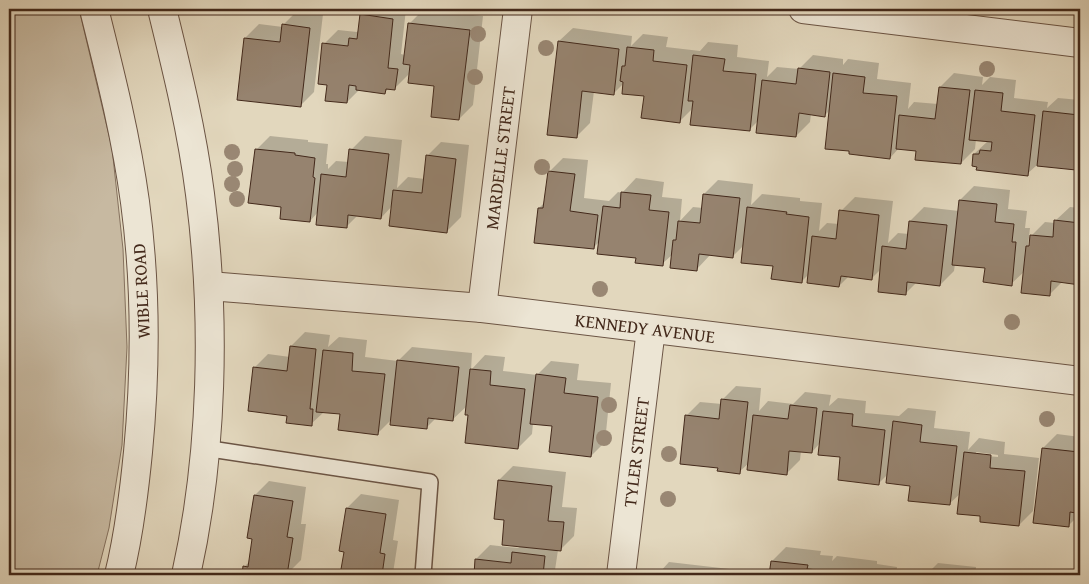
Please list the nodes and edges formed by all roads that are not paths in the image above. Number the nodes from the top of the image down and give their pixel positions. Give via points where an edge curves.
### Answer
1 (94, 9) edge
2 (162, 9) edge
3 (518, 9) edge
4 (803, 9) edge
5 (1080, 43) edge
6 (209, 286) junction
7 (482, 308) junction
8 (651, 329) junction
9 (1080, 381) edge
10 (204, 448) junction
11 (119, 575) edge
12 (186, 575) edge
13 (423, 575) edge
14 (621, 575) edge

1 - 11 street, WIBLE ROAD via 118,106 133,192 144,328 135,484
2 - 6 street via 183,93 200,194
3 - 7 street, MARDELLE STREET
4 - 5 street
6 - 7 street, KENNEDY AVENUE
6 - 10 street via 208,410
7 - 8 street, KENNEDY AVENUE
8 - 9 street, KENNEDY AVENUE
8 - 14 street, TYLER STREET
10 - 12 street
10 - 13 lane via 430,482

